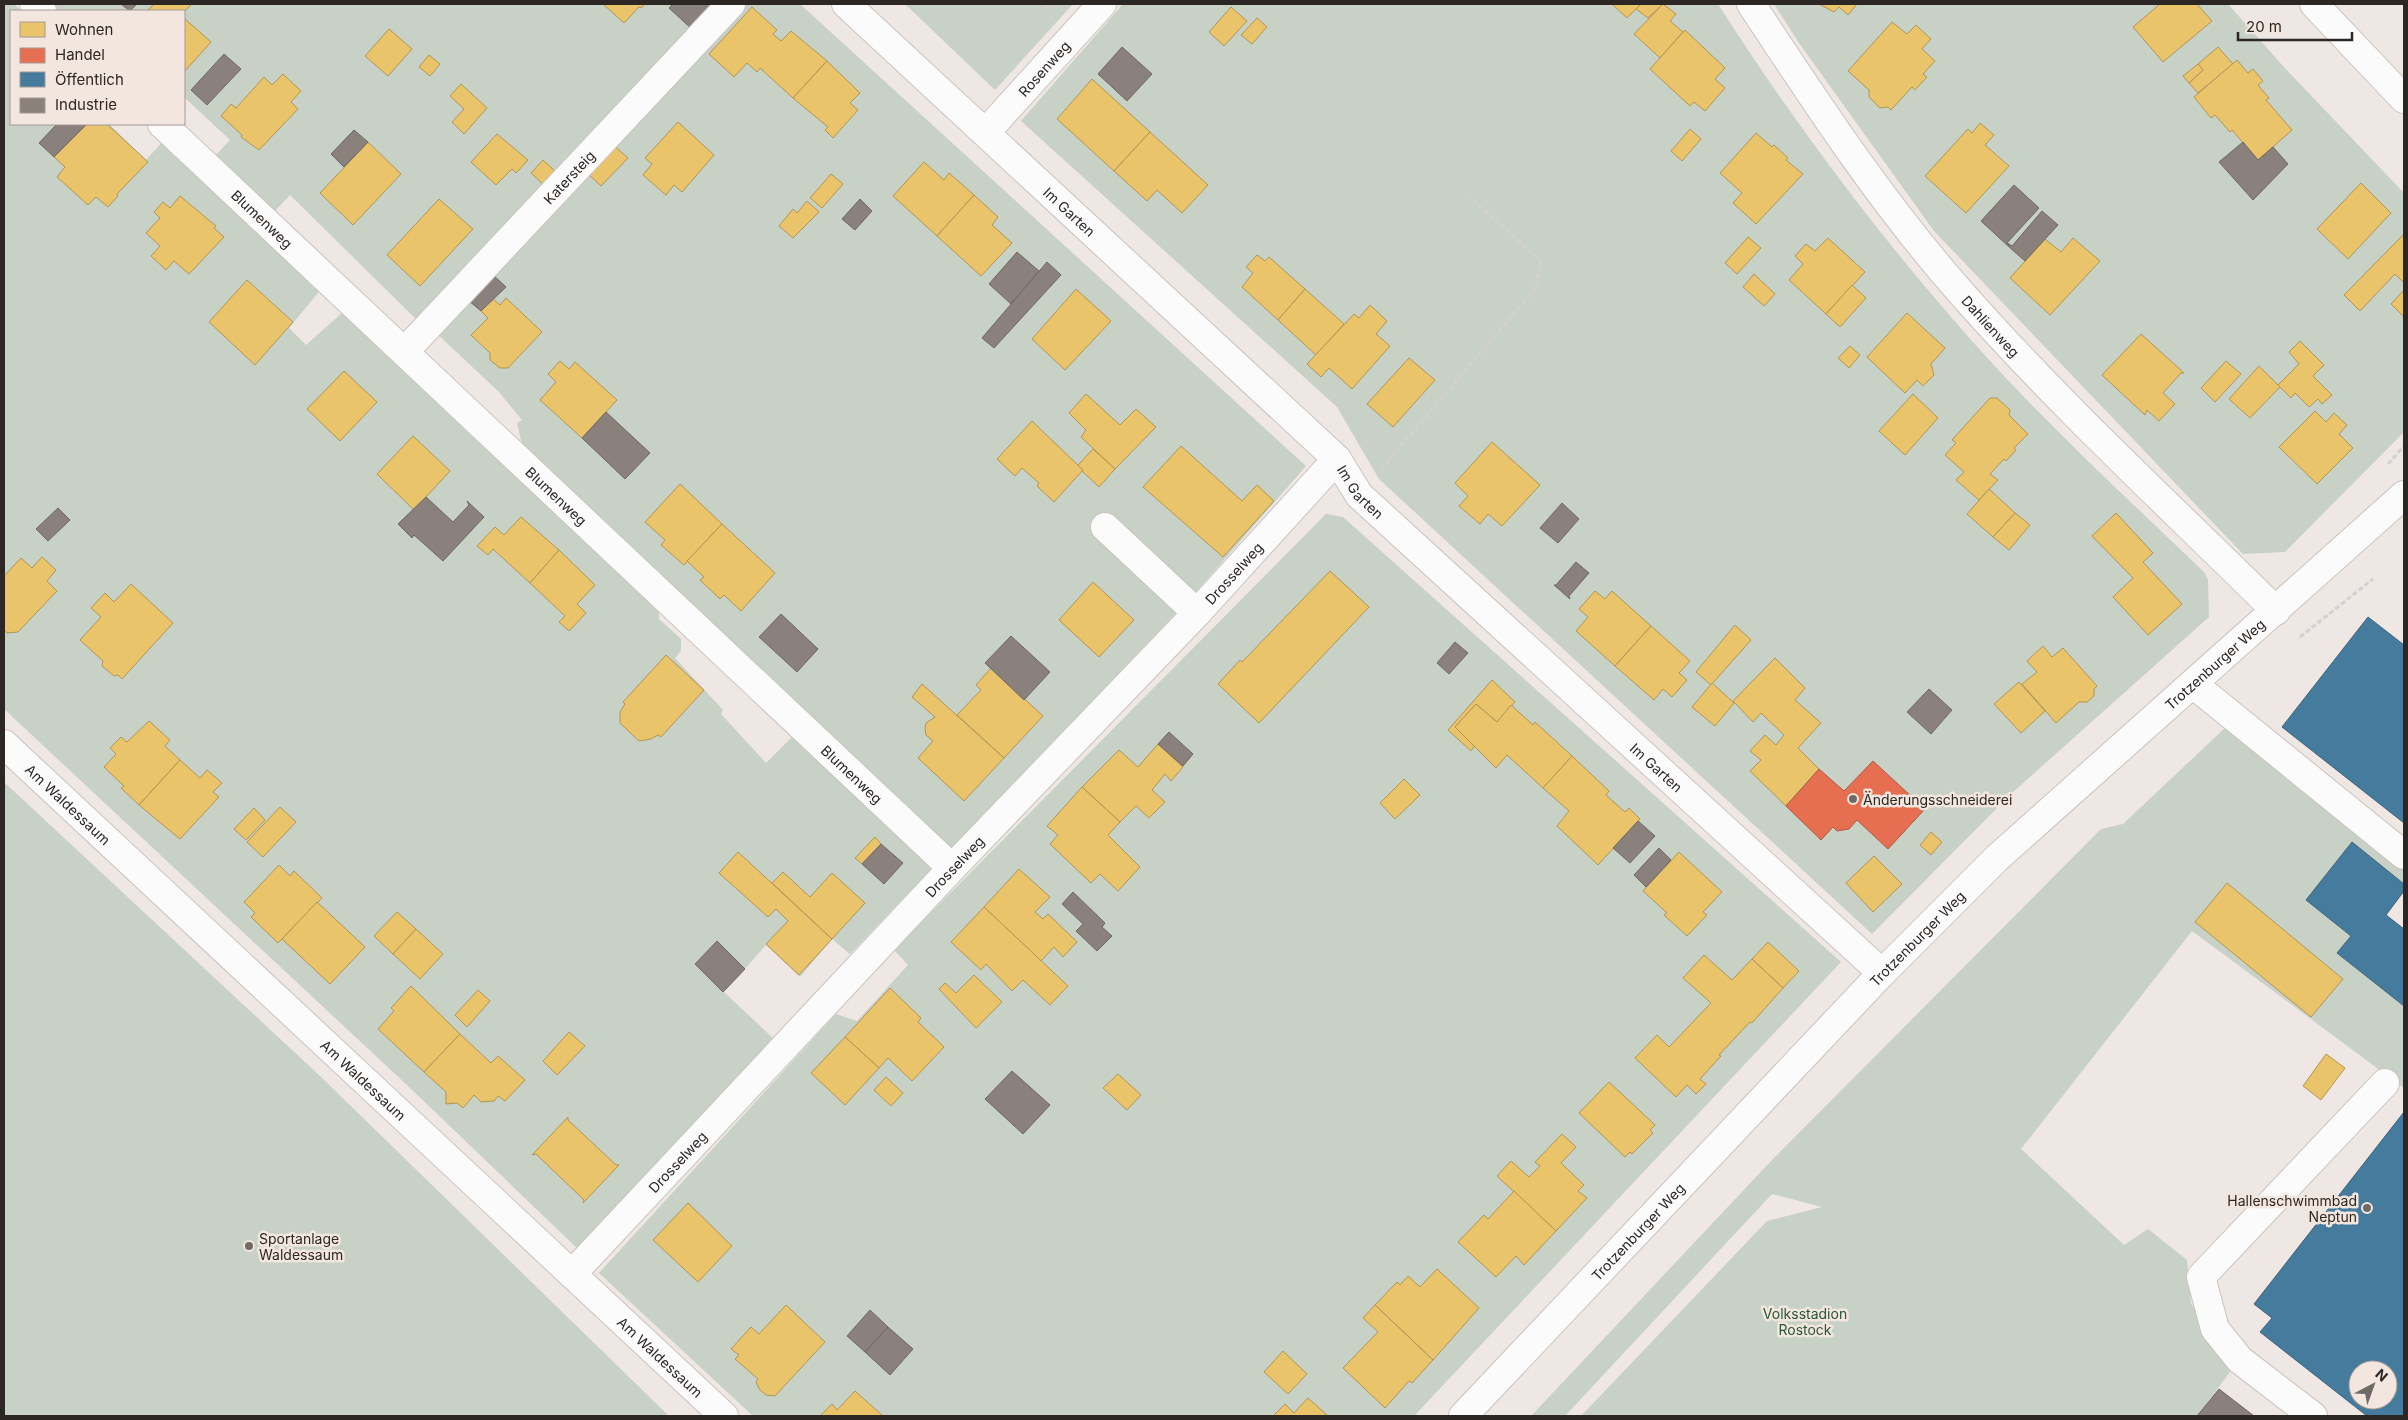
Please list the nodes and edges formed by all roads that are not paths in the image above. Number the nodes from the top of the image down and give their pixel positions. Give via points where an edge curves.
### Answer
1 (731, 4) edge
2 (846, 4) edge
3 (1102, 4) edge
4 (1750, 4) edge
5 (2314, 4) edge
6 (2404, 99) edge
7 (163, 125) edge
8 (986, 132) junction
9 (405, 351) junction
10 (1338, 459) junction
11 (2404, 495) edge
12 (1105, 528) dead end
13 (2276, 611) junction
14 (1197, 613) junction
15 (2193, 684) junction
16 (4, 744) edge
17 (2404, 855) edge
18 (952, 868) junction
19 (1882, 973) junction
20 (2385, 1082) dead end
21 (572, 1274) junction
22 (724, 1416) edge
23 (1463, 1416) edge
24 (2314, 1416) edge

1 - 9 street, Katersteig
2 - 8 street, Im Garten
3 - 8 street, Rosenweg
4 - 13 street, Dahlienweg via 1857,163 1961,293 2025,364
5 - 6 street
7 - 9 street, Blumenweg
8 - 10 street, Im Garten
9 - 18 street, Blumenweg
10 - 14 street, Drosselweg
10 - 19 street, Im Garten via 1359,496
11 - 13 street, Trotzenburger Weg
12 - 14 street
13 - 15 street, Trotzenburger Weg
14 - 18 street, Drosselweg
15 - 17 street
15 - 19 street, Trotzenburger Weg via 1997,858
16 - 21 street, Am Waldessaum
18 - 21 street, Drosselweg
19 - 23 street, Trotzenburger Weg
20 - 24 street via 2201,1276 2215,1329 2240,1360
21 - 22 street, Am Waldessaum

